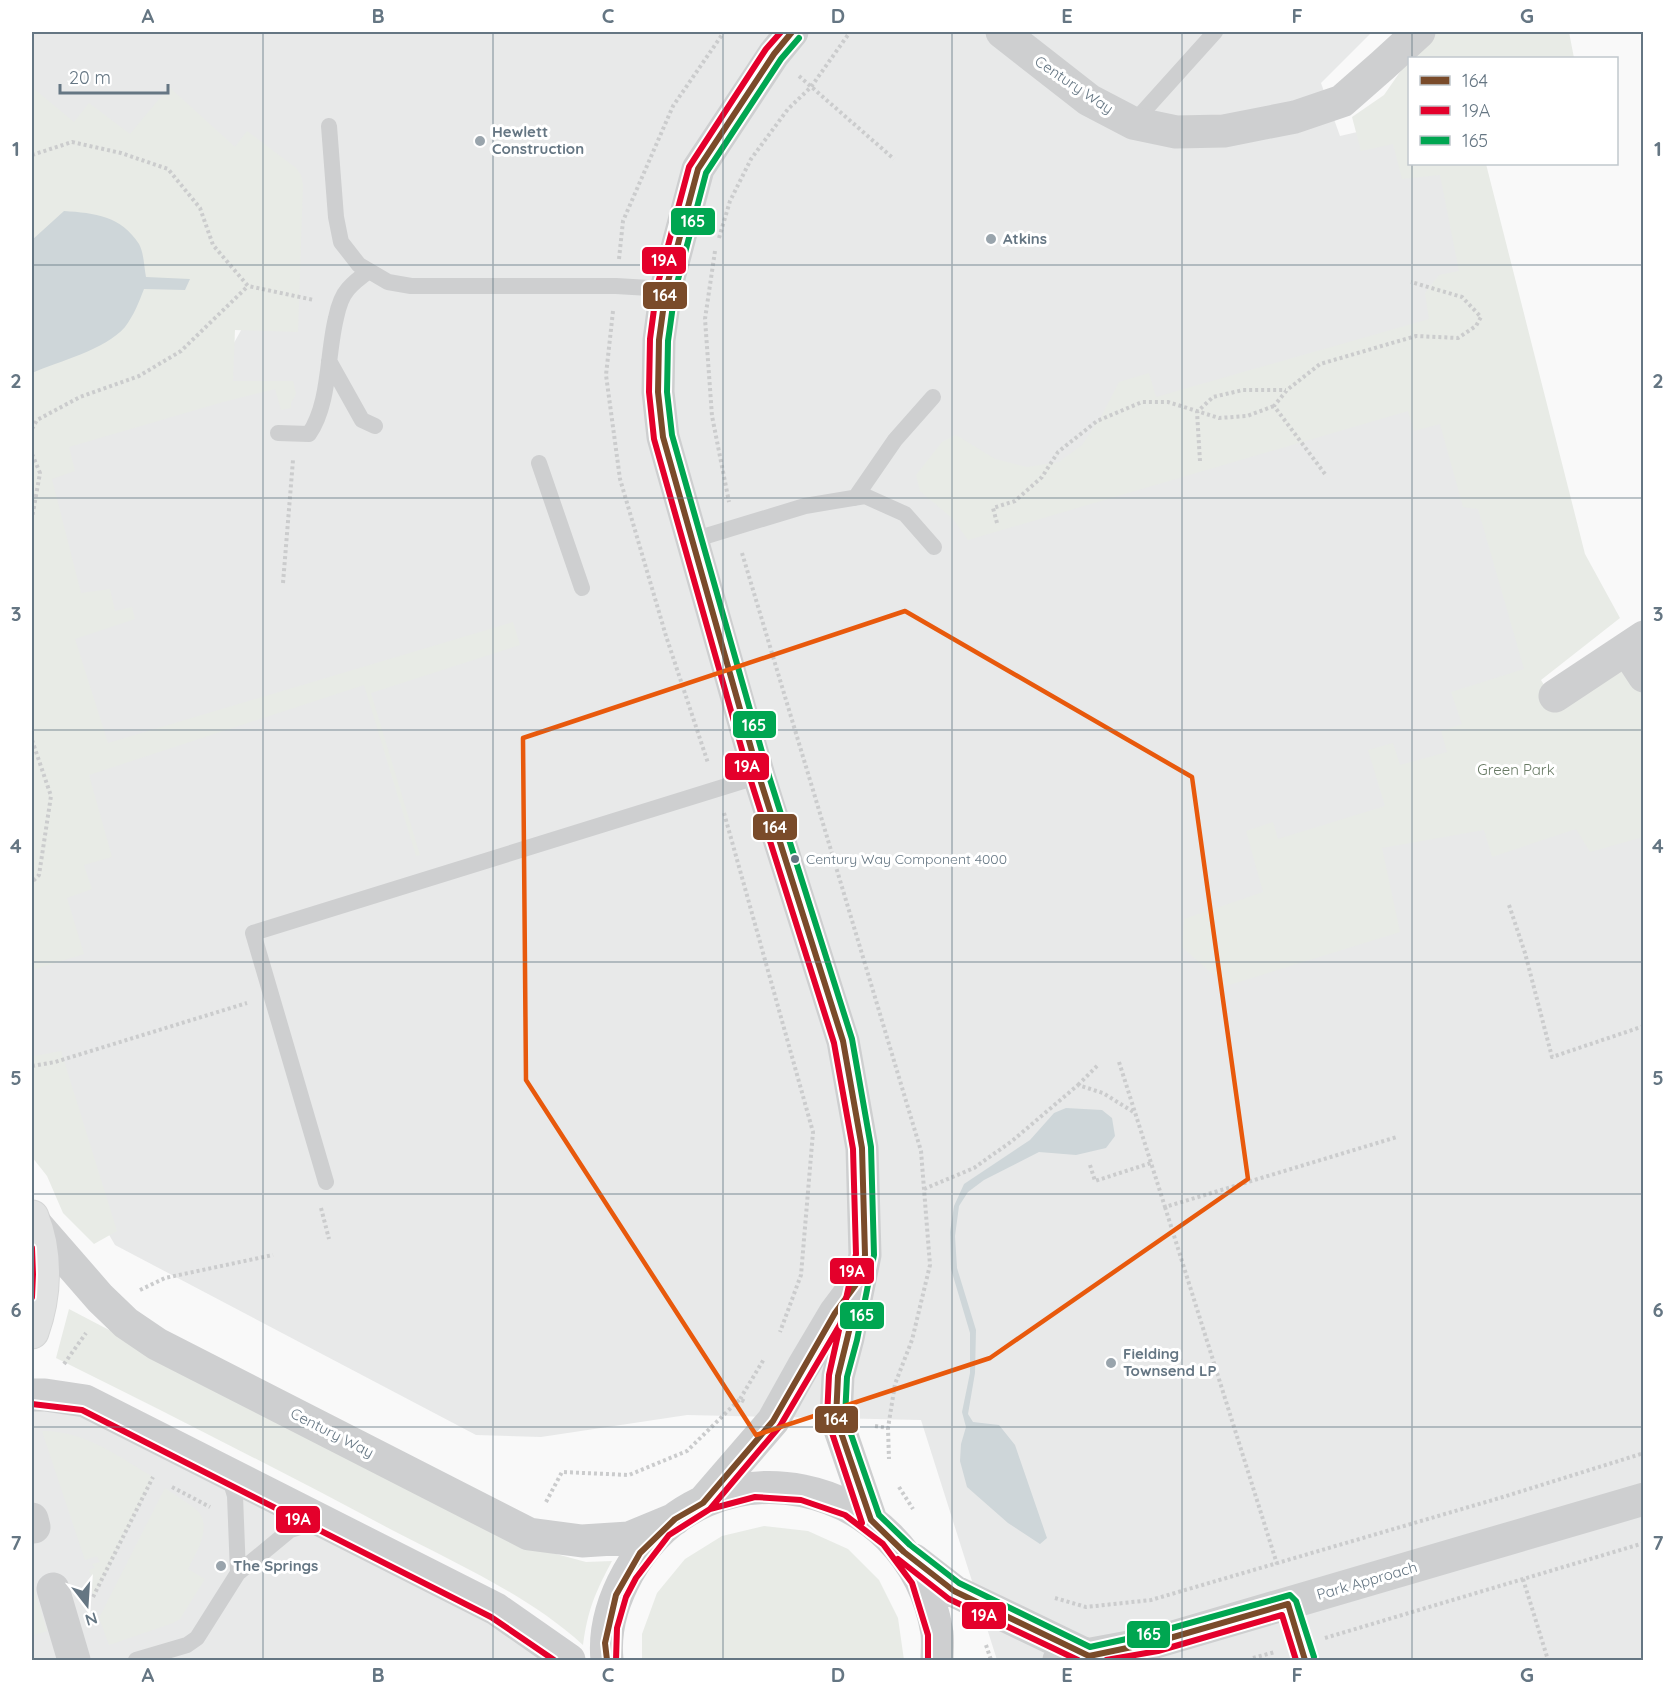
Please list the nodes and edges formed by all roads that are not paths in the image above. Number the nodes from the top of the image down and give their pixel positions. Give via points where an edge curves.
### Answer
1 (1002, 32) edge
2 (1215, 32) edge
3 (1419, 32) edge
4 (783, 43) edge
5 (1133, 123) junction
6 (329, 126) dead end
7 (369, 271) junction
8 (666, 289) junction
9 (329, 361) junction
10 (933, 397) dead end
11 (375, 426) dead end
12 (287, 433) road end
13 (539, 463) dead end
14 (855, 498) junction
15 (693, 540) junction
16 (934, 547) dead end
17 (582, 588) dead end
18 (1638, 655) edge
19 (1555, 696) dead end
20 (759, 776) junction
21 (326, 1182) dead end
22 (32, 1219) edge
23 (860, 1279) junction
24 (32, 1332) edge
25 (32, 1395) edge
26 (228, 1473) junction
27 (1644, 1499) edge
28 (703, 1503) junction
29 (675, 1519) junction
30 (871, 1520) junction
31 (325, 1523) junction
32 (903, 1552) junction
33 (238, 1573) junction
34 (53, 1589) dead end
35 (1288, 1604) junction
36 (70, 1645) edge
37 (1303, 1653) edge
38 (169, 1656) edge
39 (1074, 1658) edge
40 (136, 1660) edge
41 (569, 1660) edge
42 (607, 1660) edge
43 (937, 1660) edge

1 - 5 street, Century Way via 1089,99
2 - 5 lane
3 - 5 street, Century Way via 1342,101 1295,117 1224,131 1176,132
4 - 8 street via 698,169
6 - 7 lane via 341,242 359,265
7 - 8 lane via 388,282 411,286
7 - 9 lane via 347,290 339,305
8 - 15 street via 659,340 658,392 663,436
9 - 11 lane via 362,420
9 - 12 lane via 314,426 309,434
10 - 14 lane via 895,440
13 - 17 lane
14 - 15 lane via 804,506
14 - 16 lane via 865,496 905,514
15 - 20 street
18 - 19 street
20 - 21 lane via 253,933
20 - 23 street via 843,1041 862,1148 865,1255
22 - 24 highway via 43,1261 40,1310
22 - 29 street, Century Way via 100,1298 126,1323 157,1344 529,1534 582,1541 629,1538
23 - 28 street via 835,1313 773,1421
23 - 30 street via 837,1376 836,1418
25 - 26 street via 85,1401
26 - 31 street
26 - 33 lane via 235,1496
27 - 35 street, Park Approach
28 - 29 street
28 - 30 street via 736,1491 771,1487 807,1491 840,1502
29 - 42 street via 640,1553 616,1595 605,1643
30 - 32 street
31 - 33 lane via 290,1530
31 - 41 street via 496,1609
32 - 39 street, Park Approach via 954,1591
32 - 43 street via 926,1591 937,1634
33 - 38 lane via 197,1638
34 - 36 street
35 - 37 lane
35 - 39 street, Park Approach via 1156,1642
38 - 40 lane

